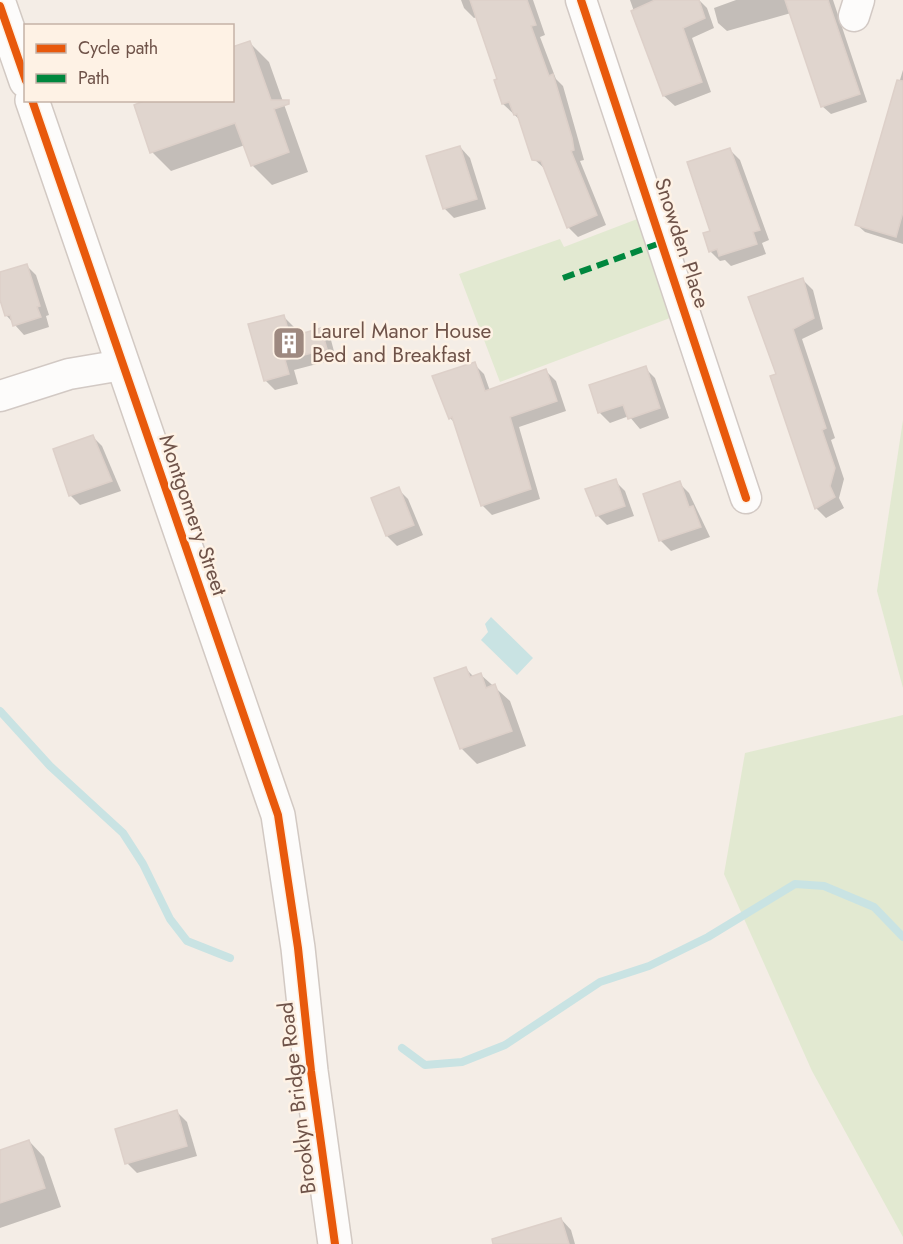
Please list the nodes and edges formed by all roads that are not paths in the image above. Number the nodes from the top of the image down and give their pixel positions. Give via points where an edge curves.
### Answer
1 (581, 0) edge
2 (0, 6) edge
3 (24, 75) edge
4 (33, 102) edge
5 (122, 365) junction
6 (0, 396) edge
7 (746, 498) dead end
8 (298, 948) joint
9 (335, 1244) edge

1 - 7 street, Snowden Place
2 - 3 street
4 - 5 street, Montgomery Street
5 - 6 street via 69,374
5 - 8 street, Montgomery Street via 278,815
8 - 9 street, Brooklyn Bridge Road

